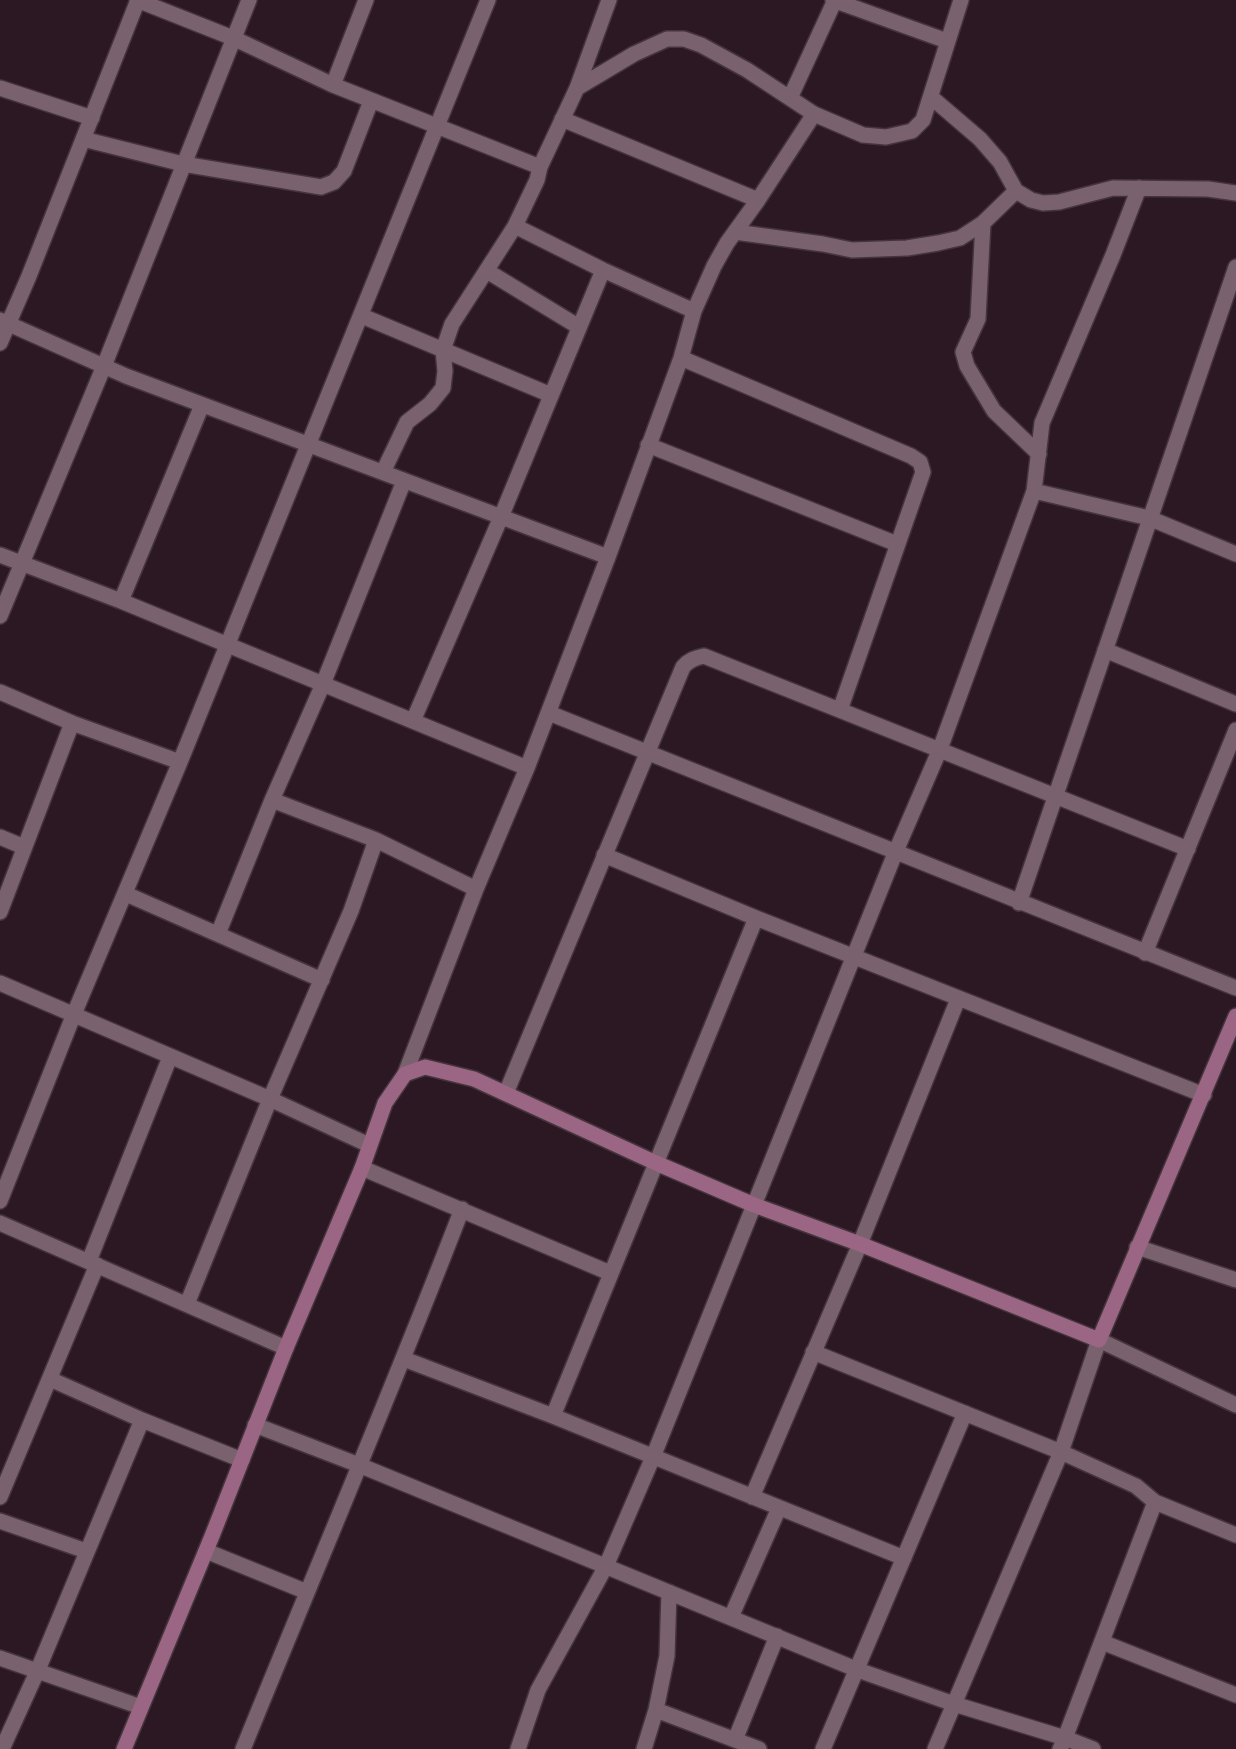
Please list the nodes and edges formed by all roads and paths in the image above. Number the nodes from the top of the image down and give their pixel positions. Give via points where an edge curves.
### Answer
1 (138, 0) edge
2 (249, 0) edge
3 (366, 0) edge
4 (488, 0) edge
5 (609, 0) edge
6 (834, 0) edge
7 (961, 0) edge
8 (233, 38) junction
9 (947, 41) junction
10 (333, 85) junction
11 (0, 88) edge
12 (577, 88) junction
13 (790, 98) junction
14 (931, 98) junction
15 (371, 100) junction
16 (814, 114) junction
17 (92, 118) junction
18 (562, 119) junction
19 (438, 127) junction
20 (83, 139) junction
21 (183, 164) junction
22 (540, 167) junction
23 (1139, 188) junction
24 (1016, 191) junction
25 (1236, 193) edge
26 (758, 200) junction
27 (983, 223) junction
28 (515, 226) junction
29 (735, 232) junction
30 (1236, 267) edge
31 (603, 270) junction
32 (487, 272) junction
33 (1229, 308) edge
34 (694, 311) junction
35 (362, 316) junction
36 (4, 322) edge
37 (579, 327) junction
38 (0, 343) edge
39 (443, 350) junction
40 (681, 358) junction
41 (104, 366) junction
42 (551, 395) junction
43 (202, 405) junction
44 (310, 445) junction
45 (648, 445) junction
46 (1039, 454) junction
47 (383, 472) junction
48 (404, 480) junction
49 (1034, 491) junction
50 (501, 517) junction
51 (1149, 518) junction
52 (897, 544) junction
53 (1236, 554) edge
54 (0, 555) edge
55 (608, 557) junction
56 (22, 562) junction
57 (121, 601) junction
58 (0, 616) edge
59 (227, 646) junction
60 (1104, 650) junction
61 (323, 684) junction
62 (0, 692) edge
63 (1236, 704) edge
64 (840, 710) junction
65 (549, 713) junction
66 (413, 721) junction
67 (72, 723) junction
68 (1236, 730) edge
69 (940, 749) junction
70 (646, 753) junction
71 (180, 762) junction
72 (527, 768) junction
73 (1055, 797) junction
74 (272, 800) junction
75 (0, 837) edge
76 (376, 840) junction
77 (24, 847) junction
78 (1188, 849) junction
79 (896, 851) junction
80 (604, 855) junction
81 (476, 890) junction
82 (126, 894) junction
83 (1019, 903) junction
84 (0, 912) edge
85 (756, 918) junction
86 (218, 934) junction
87 (1145, 953) junction
88 (854, 956) junction
89 (322, 980) junction
90 (0, 983) edge
91 (1236, 988) edge
92 (958, 999) junction
93 (74, 1014) junction
94 (1236, 1016) edge
95 (170, 1057) junction
96 (405, 1074) junction
97 (506, 1093) junction
98 (1204, 1095) junction
99 (270, 1099) junction
100 (369, 1145) junction
101 (656, 1163) junction
102 (362, 1168) junction
103 (0, 1201) edge
104 (754, 1205) junction
105 (462, 1209) junction
106 (0, 1223) edge
107 (860, 1244) junction
108 (1137, 1247) junction
109 (93, 1263) junction
110 (610, 1273) junction
111 (1236, 1280) edge
112 (187, 1304) junction
113 (1099, 1340) junction
114 (286, 1348) junction
115 (813, 1352) junction
116 (404, 1359) junction
117 (50, 1379) junction
118 (1236, 1405) edge
119 (965, 1413) junction
120 (553, 1416) junction
121 (142, 1420) junction
122 (255, 1425) junction
123 (1061, 1452) junction
124 (653, 1457) junction
125 (242, 1460) junction
126 (359, 1465) junction
127 (0, 1497) edge
128 (752, 1497) junction
129 (1155, 1502) junction
130 (779, 1508) junction
131 (0, 1521) edge
132 (1236, 1535) edge
133 (86, 1551) junction
134 (206, 1551) junction
135 (904, 1558) junction
136 (606, 1566) junction
137 (307, 1592) junction
138 (669, 1592) junction
139 (731, 1617) junction
140 (777, 1636) junction
141 (1102, 1642) junction
142 (0, 1658) edge
143 (858, 1670) junction
144 (37, 1672) junction
145 (1236, 1695) edge
146 (954, 1704) junction
147 (141, 1707) junction
148 (656, 1710) junction
149 (735, 1740) junction
150 (1062, 1743) edge
151 (2, 1749) edge
152 (124, 1749) edge
153 (243, 1749) edge
154 (518, 1749) edge
155 (644, 1749) edge
156 (759, 1749) edge
157 (823, 1749) edge
158 (935, 1749) edge
159 (1093, 1749) edge

1 - 8 street
1 - 17 street
2 - 8 street
3 - 10 street
4 - 19 street
5 - 12 street
6 - 9 street
6 - 13 street
7 - 9 street
8 - 10 street
8 - 21 street
9 - 14 street
10 - 15 street
11 - 17 street
12 - 13 street via 634,54 667,39 684,39 747,70
12 - 18 street
13 - 16 street
14 - 16 street via 923,120 912,131 886,137 863,135
14 - 24 street via 980,139 1000,162
15 - 19 street
15 - 21 street via 344,171 334,182 321,187
16 - 26 street
17 - 20 street
18 - 22 street
18 - 26 street
19 - 22 street
19 - 35 street
20 - 21 street
20 - 36 street
21 - 41 street
22 - 28 street
23 - 24 street via 1113,188 1043,203
23 - 25 street
23 - 46 street via 1042,423
24 - 27 street
26 - 29 street
27 - 29 street via 949,241 870,250
27 - 46 street via 978,319 963,352 994,411
28 - 31 street
28 - 32 street
29 - 34 street
30 - 33 street
31 - 34 street
31 - 37 street
32 - 37 street
32 - 39 street via 452,324
33 - 51 street
34 - 40 street
35 - 39 street
35 - 44 street
36 - 38 street
36 - 41 street
37 - 42 street
39 - 42 street
39 - 47 street via 443,388 407,422
40 - 45 street
40 - 52 street via 920,462 923,472
41 - 43 street
41 - 56 street
42 - 50 street
43 - 44 street
43 - 57 street
44 - 47 street
44 - 59 street
45 - 52 street
45 - 55 street
46 - 49 street
47 - 48 street
48 - 50 street
48 - 61 street
49 - 51 street
49 - 69 street
50 - 55 street
50 - 66 street
51 - 53 street
51 - 60 street
52 - 64 street
54 - 56 street
55 - 65 street
56 - 57 street
56 - 58 street
57 - 59 street
59 - 61 street
59 - 71 street
60 - 63 street
60 - 73 street
61 - 66 street
61 - 74 street
62 - 67 street
64 - 69 street
64 - 70 street via 704,656 689,661 683,668
65 - 70 street
65 - 72 street
66 - 72 street
67 - 71 street
67 - 77 street
68 - 78 street
69 - 73 street
69 - 79 street
70 - 79 street
70 - 80 street
71 - 82 street
72 - 81 street
73 - 78 street
73 - 83 street
74 - 76 street
74 - 86 street
75 - 77 street
76 - 81 street
76 - 89 street
77 - 84 street
78 - 87 street
79 - 83 street
79 - 88 street
80 - 85 street
80 - 97 street
81 - 96 street
82 - 86 street
82 - 93 street
83 - 87 street
85 - 88 street
85 - 101 street
86 - 89 street
87 - 91 street
88 - 92 street
88 - 104 street
89 - 99 street
90 - 93 street
92 - 98 street
92 - 107 street
93 - 95 street
93 - 103 street
94 - 98 street
95 - 99 street
95 - 109 street
96 - 97 street via 425,1067 474,1079
96 - 100 street via 385,1103
97 - 101 street
98 - 108 street
99 - 100 street
99 - 112 street
100 - 102 street
101 - 104 street
101 - 110 street
102 - 105 street
102 - 114 street
104 - 107 street
104 - 124 street
105 - 110 street
105 - 116 street
106 - 109 street
107 - 113 street
107 - 115 street
108 - 111 street
108 - 113 street
109 - 112 street
109 - 117 street
110 - 120 street
112 - 114 street
113 - 118 street
113 - 123 street
114 - 122 street
115 - 119 street
115 - 128 street
116 - 120 street
116 - 126 street
117 - 121 street
117 - 127 street
119 - 123 street
119 - 135 street
120 - 124 street
121 - 125 street
121 - 133 street
122 - 125 street
122 - 126 street
123 - 129 street via 1136,1486
123 - 146 street
124 - 128 street
124 - 136 street
125 - 134 street
126 - 136 street
126 - 137 street
128 - 130 street
129 - 132 street
129 - 141 street
130 - 135 street
130 - 139 street
131 - 133 street
133 - 144 street
134 - 137 street
134 - 147 street
135 - 143 street
136 - 138 street
136 - 154 street via 538,1690
137 - 153 street
138 - 139 street
138 - 148 street via 667,1656
139 - 140 street
140 - 143 street
140 - 149 street
141 - 145 street
141 - 150 street
142 - 144 street
143 - 146 street
143 - 157 street
144 - 147 street
144 - 151 street
146 - 150 street
146 - 158 street
147 - 152 street
148 - 149 street
148 - 155 street
149 - 156 street
150 - 159 street

